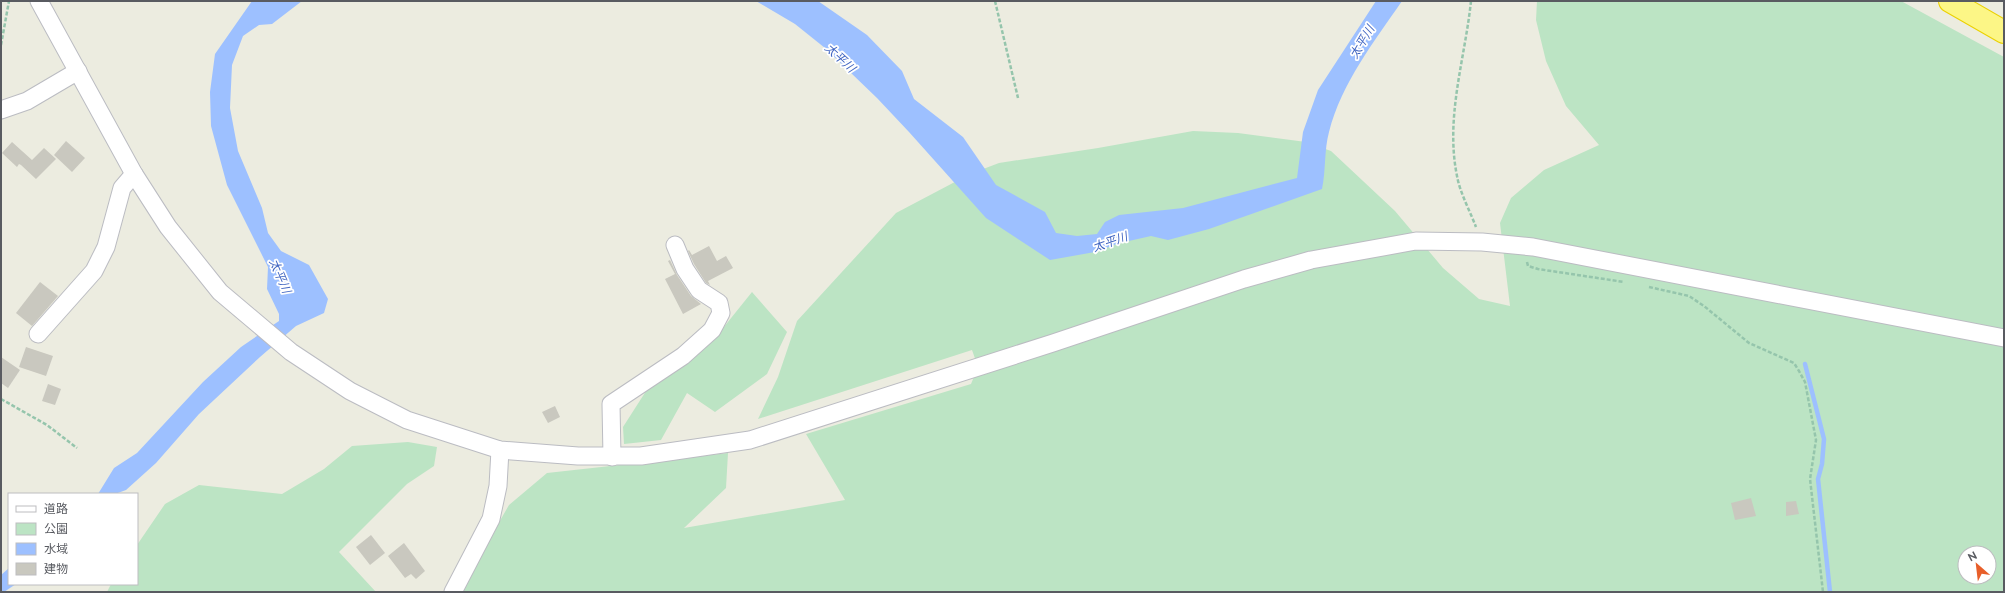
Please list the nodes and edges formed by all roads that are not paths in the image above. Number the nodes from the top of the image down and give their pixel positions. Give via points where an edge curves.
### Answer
1 (39, 1) edge
2 (1950, 1) edge
3 (2004, 32) edge
4 (78, 71) junction
5 (1, 110) edge
6 (134, 174) junction
7 (675, 245) dead end
8 (38, 334) dead end
9 (2004, 338) edge
10 (500, 450) junction
11 (612, 457) junction
12 (453, 592) edge

1 - 4 street
2 - 3 highway
4 - 5 street via 26,101
4 - 6 street
6 - 8 street via 122,188 106,247 94,271
6 - 10 street via 168,227 220,292 291,352 350,391 407,420
7 - 11 street via 685,269 699,290 719,303 721,313 712,330 683,356 611,404
9 - 11 street via 1526,246 1416,241 1311,260 1244,279 750,440 641,456
10 - 11 street
10 - 12 street via 498,486 491,519

